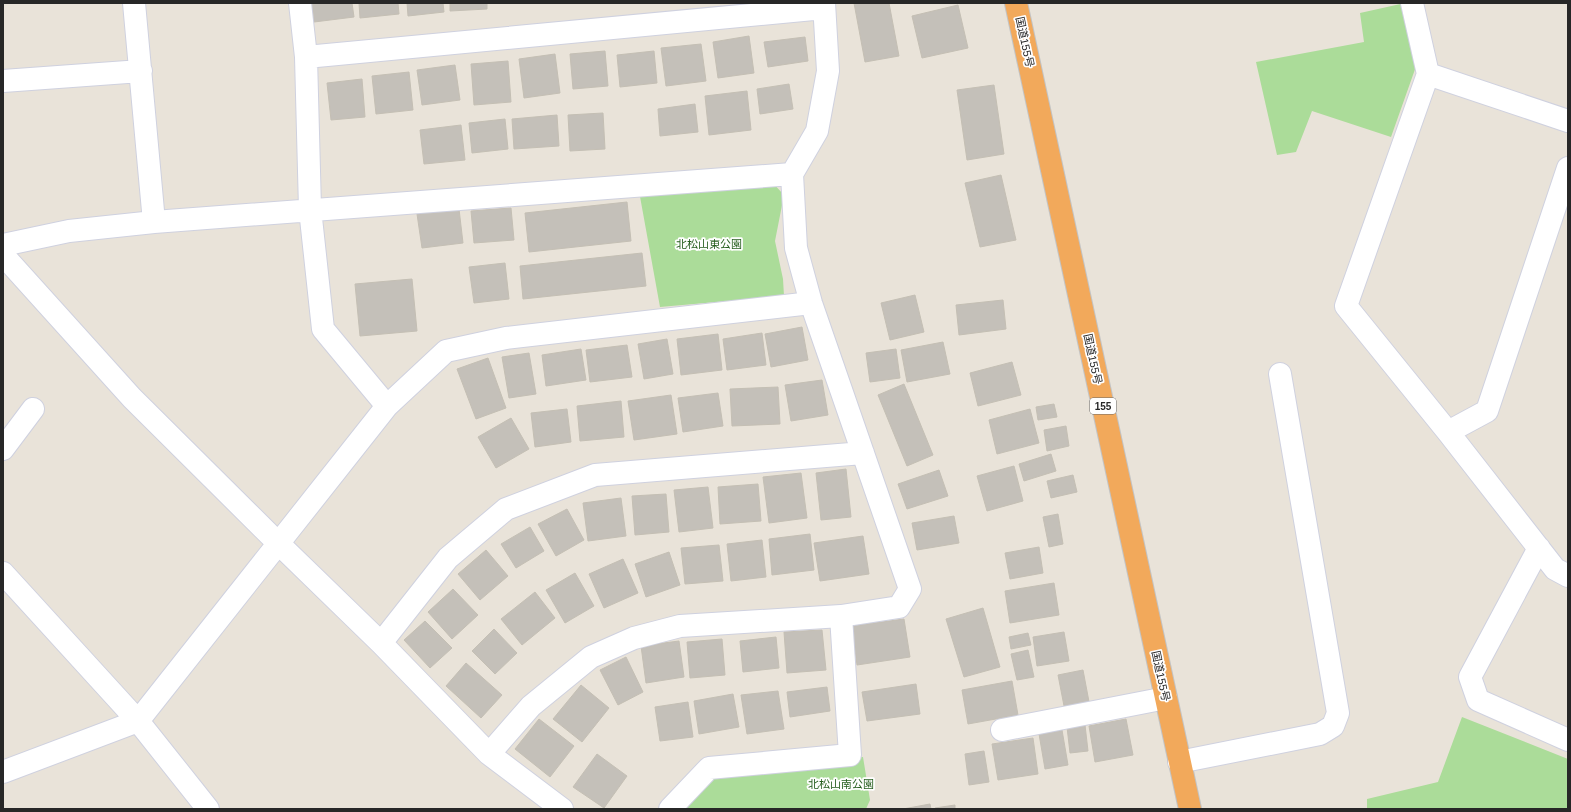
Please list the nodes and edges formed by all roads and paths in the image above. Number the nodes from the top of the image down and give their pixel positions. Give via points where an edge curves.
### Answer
1 (134, 3) edge
2 (300, 3) edge
3 (1016, 3) edge
4 (1412, 3) edge
5 (824, 6) edge
6 (306, 57) junction
7 (141, 71) junction
8 (1428, 74) junction
9 (3, 81) edge
10 (1568, 121) edge
11 (1568, 168) edge
12 (792, 174) junction
13 (310, 209) junction
14 (154, 222) junction
15 (3, 245) edge
16 (3, 255) edge
17 (811, 303) junction
18 (1280, 374) dead end
19 (387, 406) junction
20 (32, 409) dead end
21 (1448, 432) junction
22 (3, 449) edge
23 (863, 453) junction
24 (278, 543) junction
25 (1539, 548) junction
26 (3, 573) edge
27 (1568, 576) edge
28 (841, 616) junction
29 (381, 643) junction
30 (1166, 698) junction
31 (138, 720) junction
32 (1002, 730) dead end
33 (1568, 740) edge
34 (489, 754) junction
35 (1179, 762) junction
36 (3, 772) edge
37 (208, 809) edge
38 (562, 809) edge
39 (670, 809) edge
40 (1190, 809) edge

1 - 7 street
2 - 6 street
3 - 30 highway, 国道155号 / 155
4 - 8 street
5 - 6 street
5 - 12 street via 828,71 817,131
6 - 13 street
7 - 9 street
7 - 14 street
8 - 10 street
8 - 21 street via 1346,306
11 - 21 street via 1488,411
12 - 13 street
12 - 17 street via 796,248
13 - 14 street
13 - 19 street via 323,329
14 - 15 street via 69,231
16 - 24 street via 132,398
17 - 19 street via 506,338 446,351
17 - 23 street
18 - 35 street via 1338,713 1333,726 1320,734
19 - 24 street
20 - 22 street
21 - 25 street
23 - 28 street via 910,589 899,607
23 - 29 street via 595,475 506,509 448,558
24 - 29 street
24 - 31 street
25 - 27 street via 1555,569
25 - 33 street via 1470,677 1478,700
26 - 31 street
28 - 34 street via 680,626 634,638 591,657 531,706
28 - 39 street via 850,755 709,768
29 - 34 street
30 - 32 street
30 - 35 highway, 国道155号 / 155
31 - 36 street
31 - 37 street
34 - 38 street
35 - 40 highway, 国道155号 / 155

